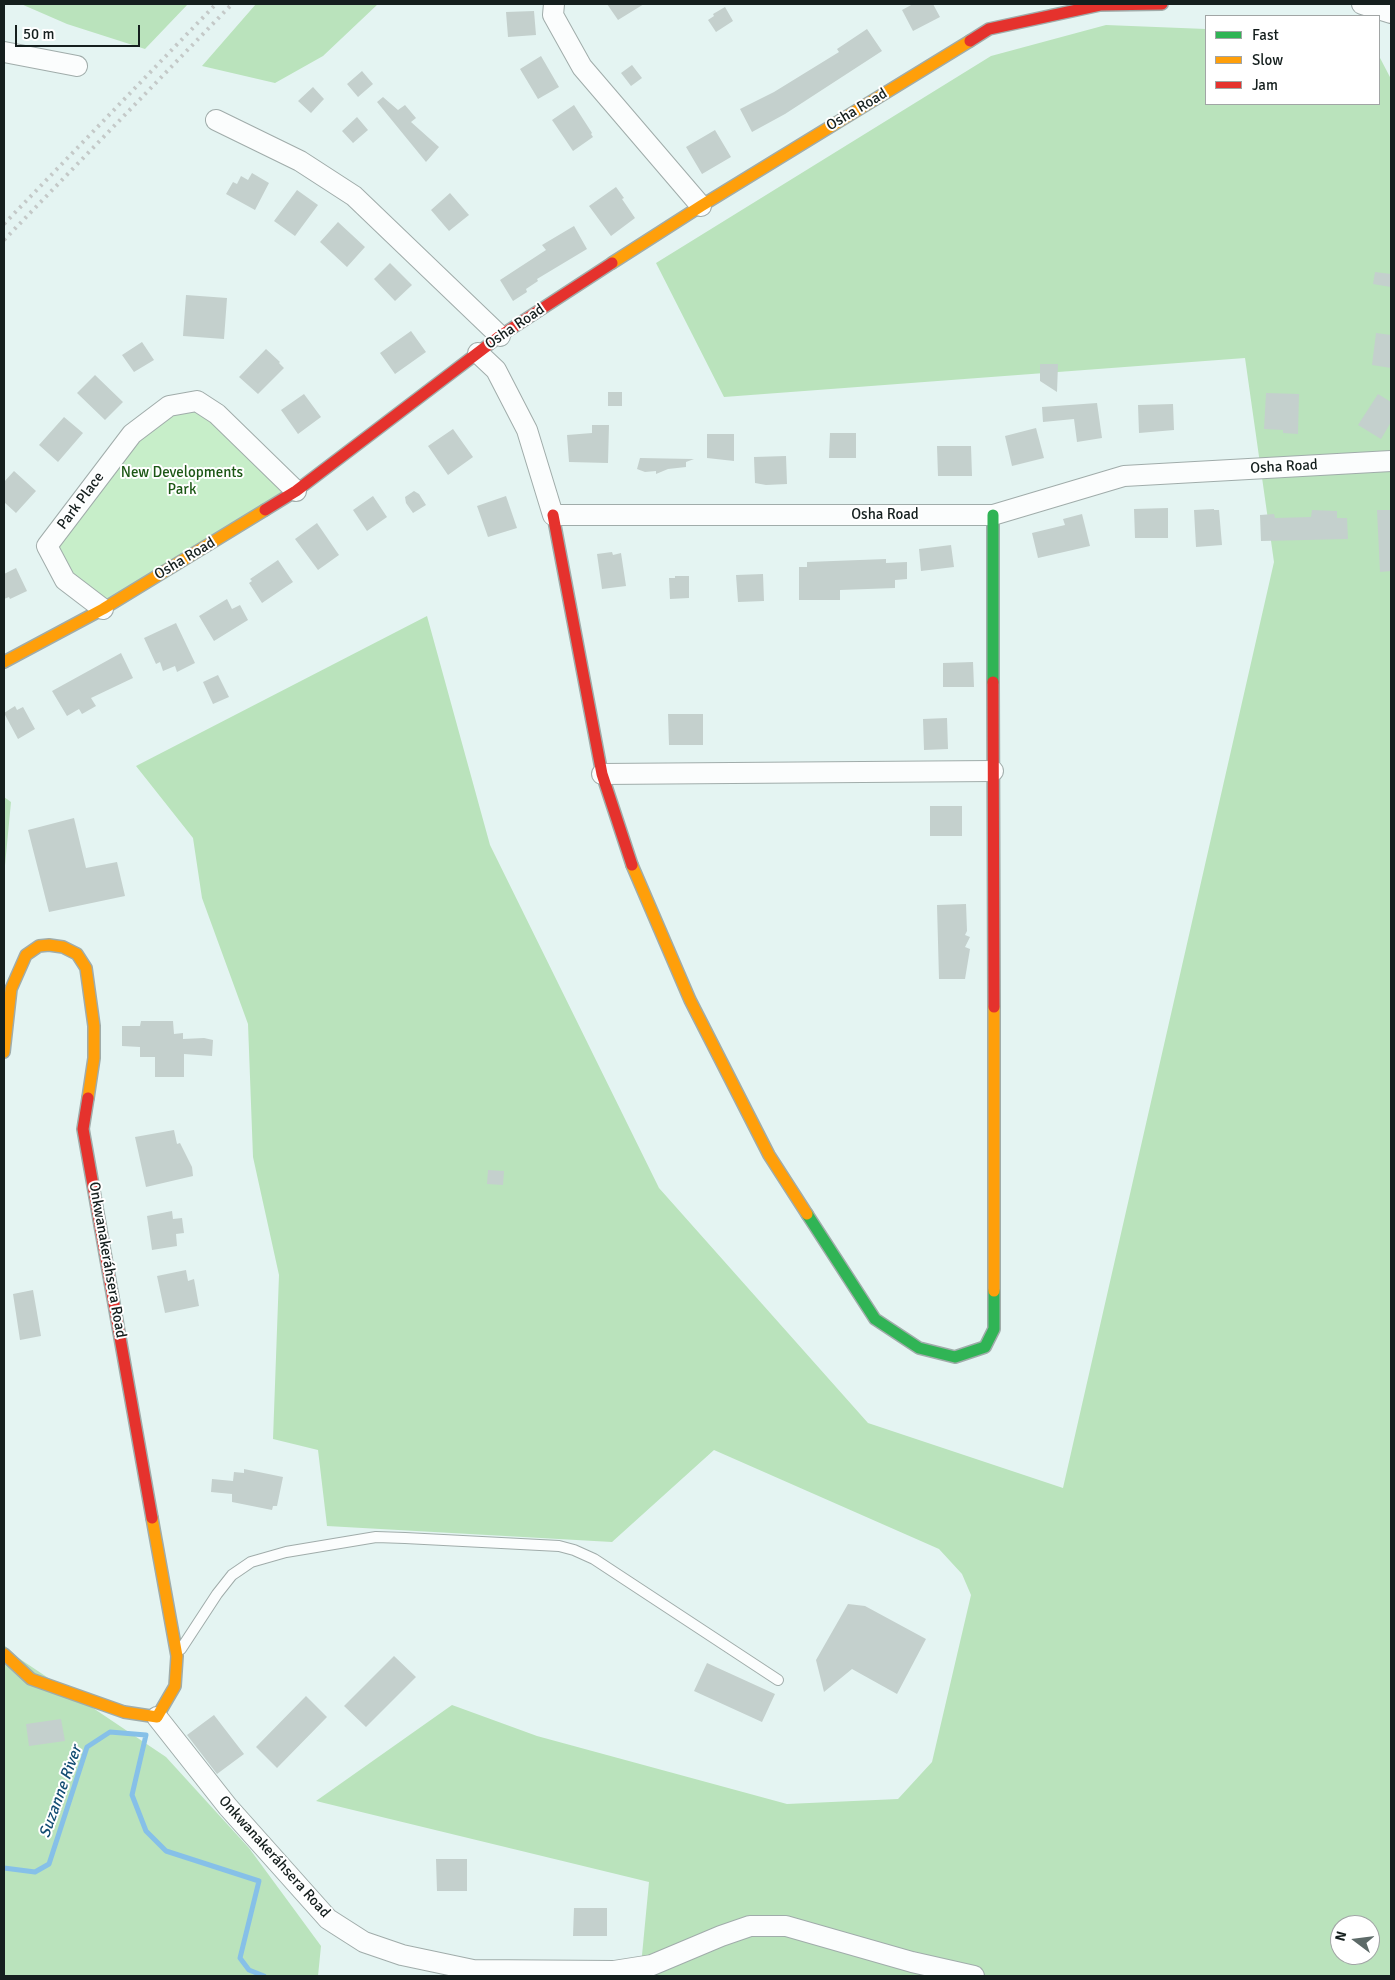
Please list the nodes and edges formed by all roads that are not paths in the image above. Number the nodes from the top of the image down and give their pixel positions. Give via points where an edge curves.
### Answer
1 (554, 4) edge
2 (1162, 4) edge
3 (1362, 4) edge
4 (1391, 13) edge
5 (4, 52) edge
6 (77, 66) dead end
7 (216, 120) dead end
8 (701, 206) junction
9 (500, 336) junction
10 (478, 353) junction
11 (1391, 461) edge
12 (296, 491) junction
13 (553, 515) junction
14 (993, 516) junction
15 (103, 609) junction
16 (4, 662) edge
17 (993, 771) junction
18 (602, 774) junction
19 (4, 1052) edge
20 (4, 1654) edge
21 (176, 1656) junction
22 (778, 1680) dead end
23 (157, 1717) junction
24 (974, 1976) edge

1 - 8 street via 553,15 582,67
2 - 8 street, Osha Road via 1100,5 989,30
3 - 4 street
5 - 6 street
7 - 9 street via 300,161 354,196
8 - 9 street, Osha Road
9 - 10 street, Osha Road
10 - 12 street, Osha Road
10 - 13 street, Osha Road via 496,370 527,430
11 - 14 street, Osha Road via 1124,476
12 - 15 street, Osha Road
12 - 15 street, Park Place via 217,414 197,401 169,406 132,434 47,546 64,580
13 - 14 street, Osha Road
13 - 18 street
14 - 17 street
15 - 16 street, Osha Road
17 - 18 street
17 - 18 street via 994,1329 985,1347 955,1357 919,1348 875,1319 770,1155 686,991 637,880
19 - 21 street, Onkwanakeráhsera Road via 11,989 26,955 39,946 49,945 77,954 86,968 94,1026 94,1058 83,1129
20 - 23 street via 31,1679 124,1712
21 - 22 lane via 216,1594 232,1575 251,1562 286,1552 376,1537 405,1538 558,1546 574,1550 594,1559
21 - 23 street, Onkwanakeráhsera Road via 175,1686
23 - 24 street, Onkwanakeráhsera Road via 228,1807 328,1918 364,1942 402,1955 473,1970 614,1971 652,1965 750,1926 786,1926

